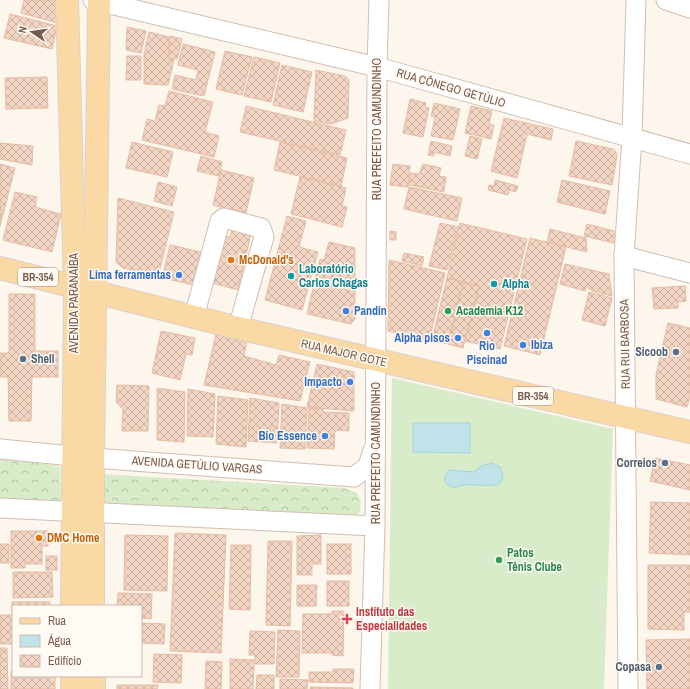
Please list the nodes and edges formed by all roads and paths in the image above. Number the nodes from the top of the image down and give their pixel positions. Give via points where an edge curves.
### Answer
1 (67, 0) edge
2 (379, 0) edge
3 (636, 0) edge
4 (666, 0) edge
5 (97, 1) edge
6 (690, 8) edge
7 (377, 67) junction
8 (632, 138) junction
9 (690, 154) edge
10 (624, 256) junction
11 (0, 268) edge
12 (690, 274) edge
13 (75, 286) junction
14 (96, 292) junction
15 (194, 317) junction
16 (238, 328) junction
17 (376, 360) junction
18 (625, 418) junction
19 (690, 432) edge
20 (375, 445) junction
21 (0, 450) edge
22 (83, 457) junction
23 (354, 477) junction
24 (0, 508) edge
25 (82, 511) junction
26 (357, 525) junction
27 (375, 526) junction
28 (72, 605) edge
29 (93, 605) edge
30 (72, 677) edge
31 (94, 677) edge
32 (72, 689) edge
33 (94, 689) edge
34 (370, 689) edge
35 (628, 689) edge

1 - 13 main road, AVENIDA PARANAÍBA
2 - 7 street, RUA PREFEITO CAMUNDINHO
3 - 8 street, RUA RUI BARBOSA
4 - 6 street
5 - 7 street, RUA CÔNEGO GETÚLIO
5 - 14 main road, AVENIDA PARANAÍBA
7 - 8 street, RUA CÔNEGO GETÚLIO
7 - 17 street, RUA PREFEITO CAMUNDINHO
8 - 9 street, RUA CÔNEGO GETÚLIO
8 - 10 street, RUA RUI BARBOSA
10 - 12 street
10 - 18 street, RUA RUI BARBOSA
11 - 13 main road, RUA MAJOR GOTE / BR-354
13 - 14 main road, RUA MAJOR GOTE / BR-354
13 - 22 main road, AVENIDA PARANAÍBA
14 - 15 main road, RUA MAJOR GOTE / BR-354
14 - 22 main road, AVENIDA PARANAÍBA
15 - 16 main road, RUA MAJOR GOTE / BR-354
15 - 16 street via 220,221 224,218 261,228 264,237
16 - 17 main road, RUA MAJOR GOTE / BR-354
17 - 18 main road, RUA MAJOR GOTE / BR-354
17 - 20 street, RUA PREFEITO CAMUNDINHO
18 - 19 main road, RUA MAJOR GOTE / BR-354
18 - 35 street, RUA RUI BARBOSA
20 - 23 street via 368,466
20 - 27 street, RUA PREFEITO CAMUNDINHO
21 - 22 street, AVENIDA GETÚLIO VARGAS
22 - 23 street, AVENIDA GETÚLIO VARGAS
22 - 25 main road, AVENIDA PARANAÍBA
23 - 26 street via 364,490 367,501 365,514
24 - 25 street
25 - 26 street
25 - 28 main road, AVENIDA PARANAÍBA
25 - 29 main road, AVENIDA PARANAÍBA
26 - 27 street
27 - 34 street, RUA PREFEITO CAMUNDINHO
30 - 32 main road
31 - 33 main road

